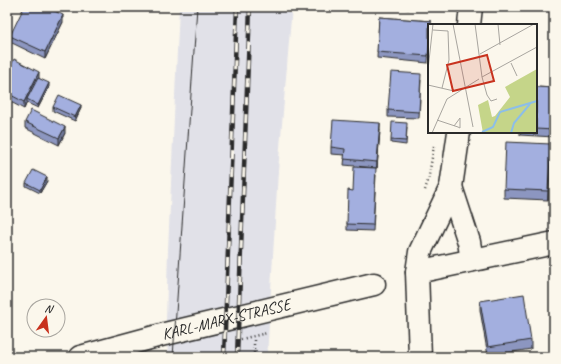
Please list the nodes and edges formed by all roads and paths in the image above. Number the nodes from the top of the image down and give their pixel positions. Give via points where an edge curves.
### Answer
1 (471, 7) edge
2 (469, 24) edge
3 (459, 133) edge
4 (451, 187) junction
5 (554, 243) edge
6 (472, 260) junction
7 (417, 272) junction
8 (374, 284) dead end
9 (254, 337) dead end
10 (188, 350) dead end
11 (80, 357) edge
12 (188, 357) edge
13 (254, 357) edge
14 (420, 357) edge

1 - 2 street
3 - 4 street
4 - 6 street via 469,242
4 - 7 street via 426,236
5 - 6 street
6 - 7 street
7 - 14 street
8 - 11 street, KARL-MARX-STRASSE
9 - 13 path
10 - 12 path

